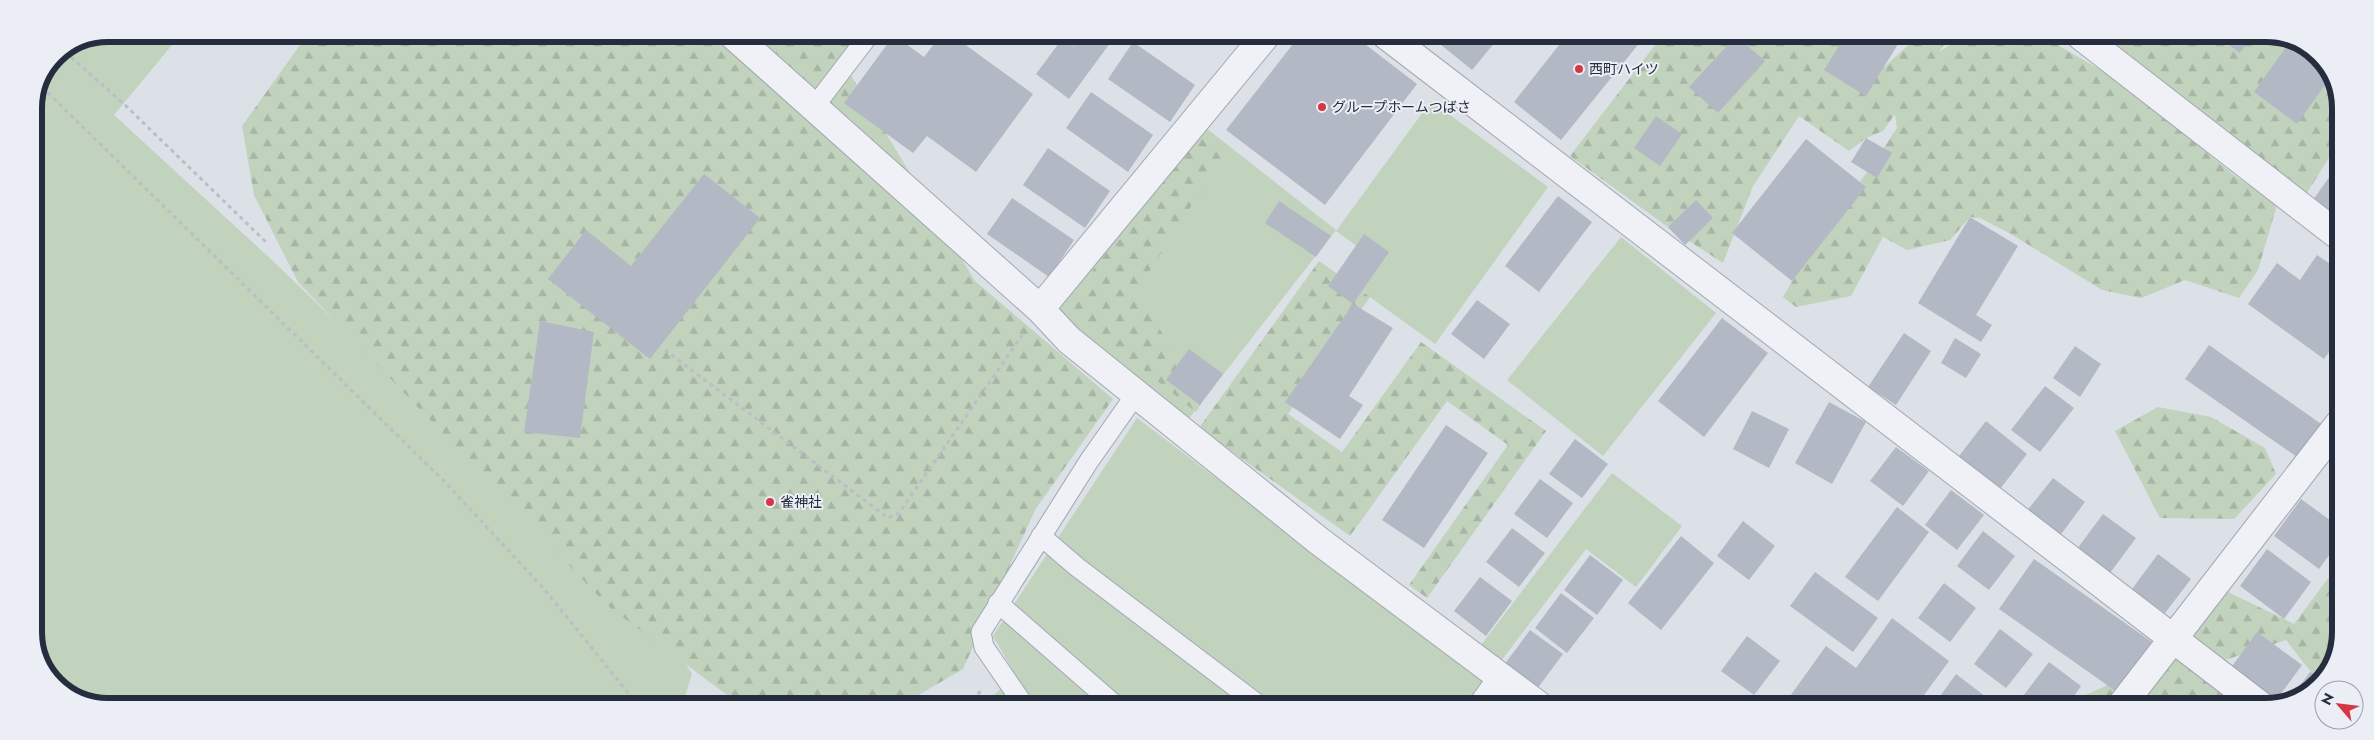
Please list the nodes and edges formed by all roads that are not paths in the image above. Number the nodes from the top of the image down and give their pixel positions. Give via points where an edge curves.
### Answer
1 (741, 42) edge
2 (864, 42) edge
3 (1260, 42) edge
4 (1395, 42) edge
5 (2089, 42) edge
6 (814, 107) junction
7 (2331, 229) edge
8 (1040, 309) junction
9 (1136, 394) junction
10 (2332, 433) edge
11 (1041, 536) junction
12 (998, 603) junction
13 (2172, 639) junction
14 (1502, 679) junction
15 (1019, 698) edge
16 (1106, 698) edge
17 (1250, 698) edge
18 (1488, 698) edge
19 (1528, 698) edge
20 (2127, 698) edge
21 (2250, 698) edge

1 - 6 street
2 - 6 lane
3 - 8 street
4 - 13 street
5 - 7 street
6 - 8 street
8 - 9 street via 1069,340
9 - 11 lane
9 - 14 street via 1319,540
10 - 13 street
11 - 12 lane
11 - 17 lane
12 - 15 lane via 981,632 984,647
12 - 16 lane
13 - 20 street
13 - 21 street
14 - 18 street
14 - 19 street

